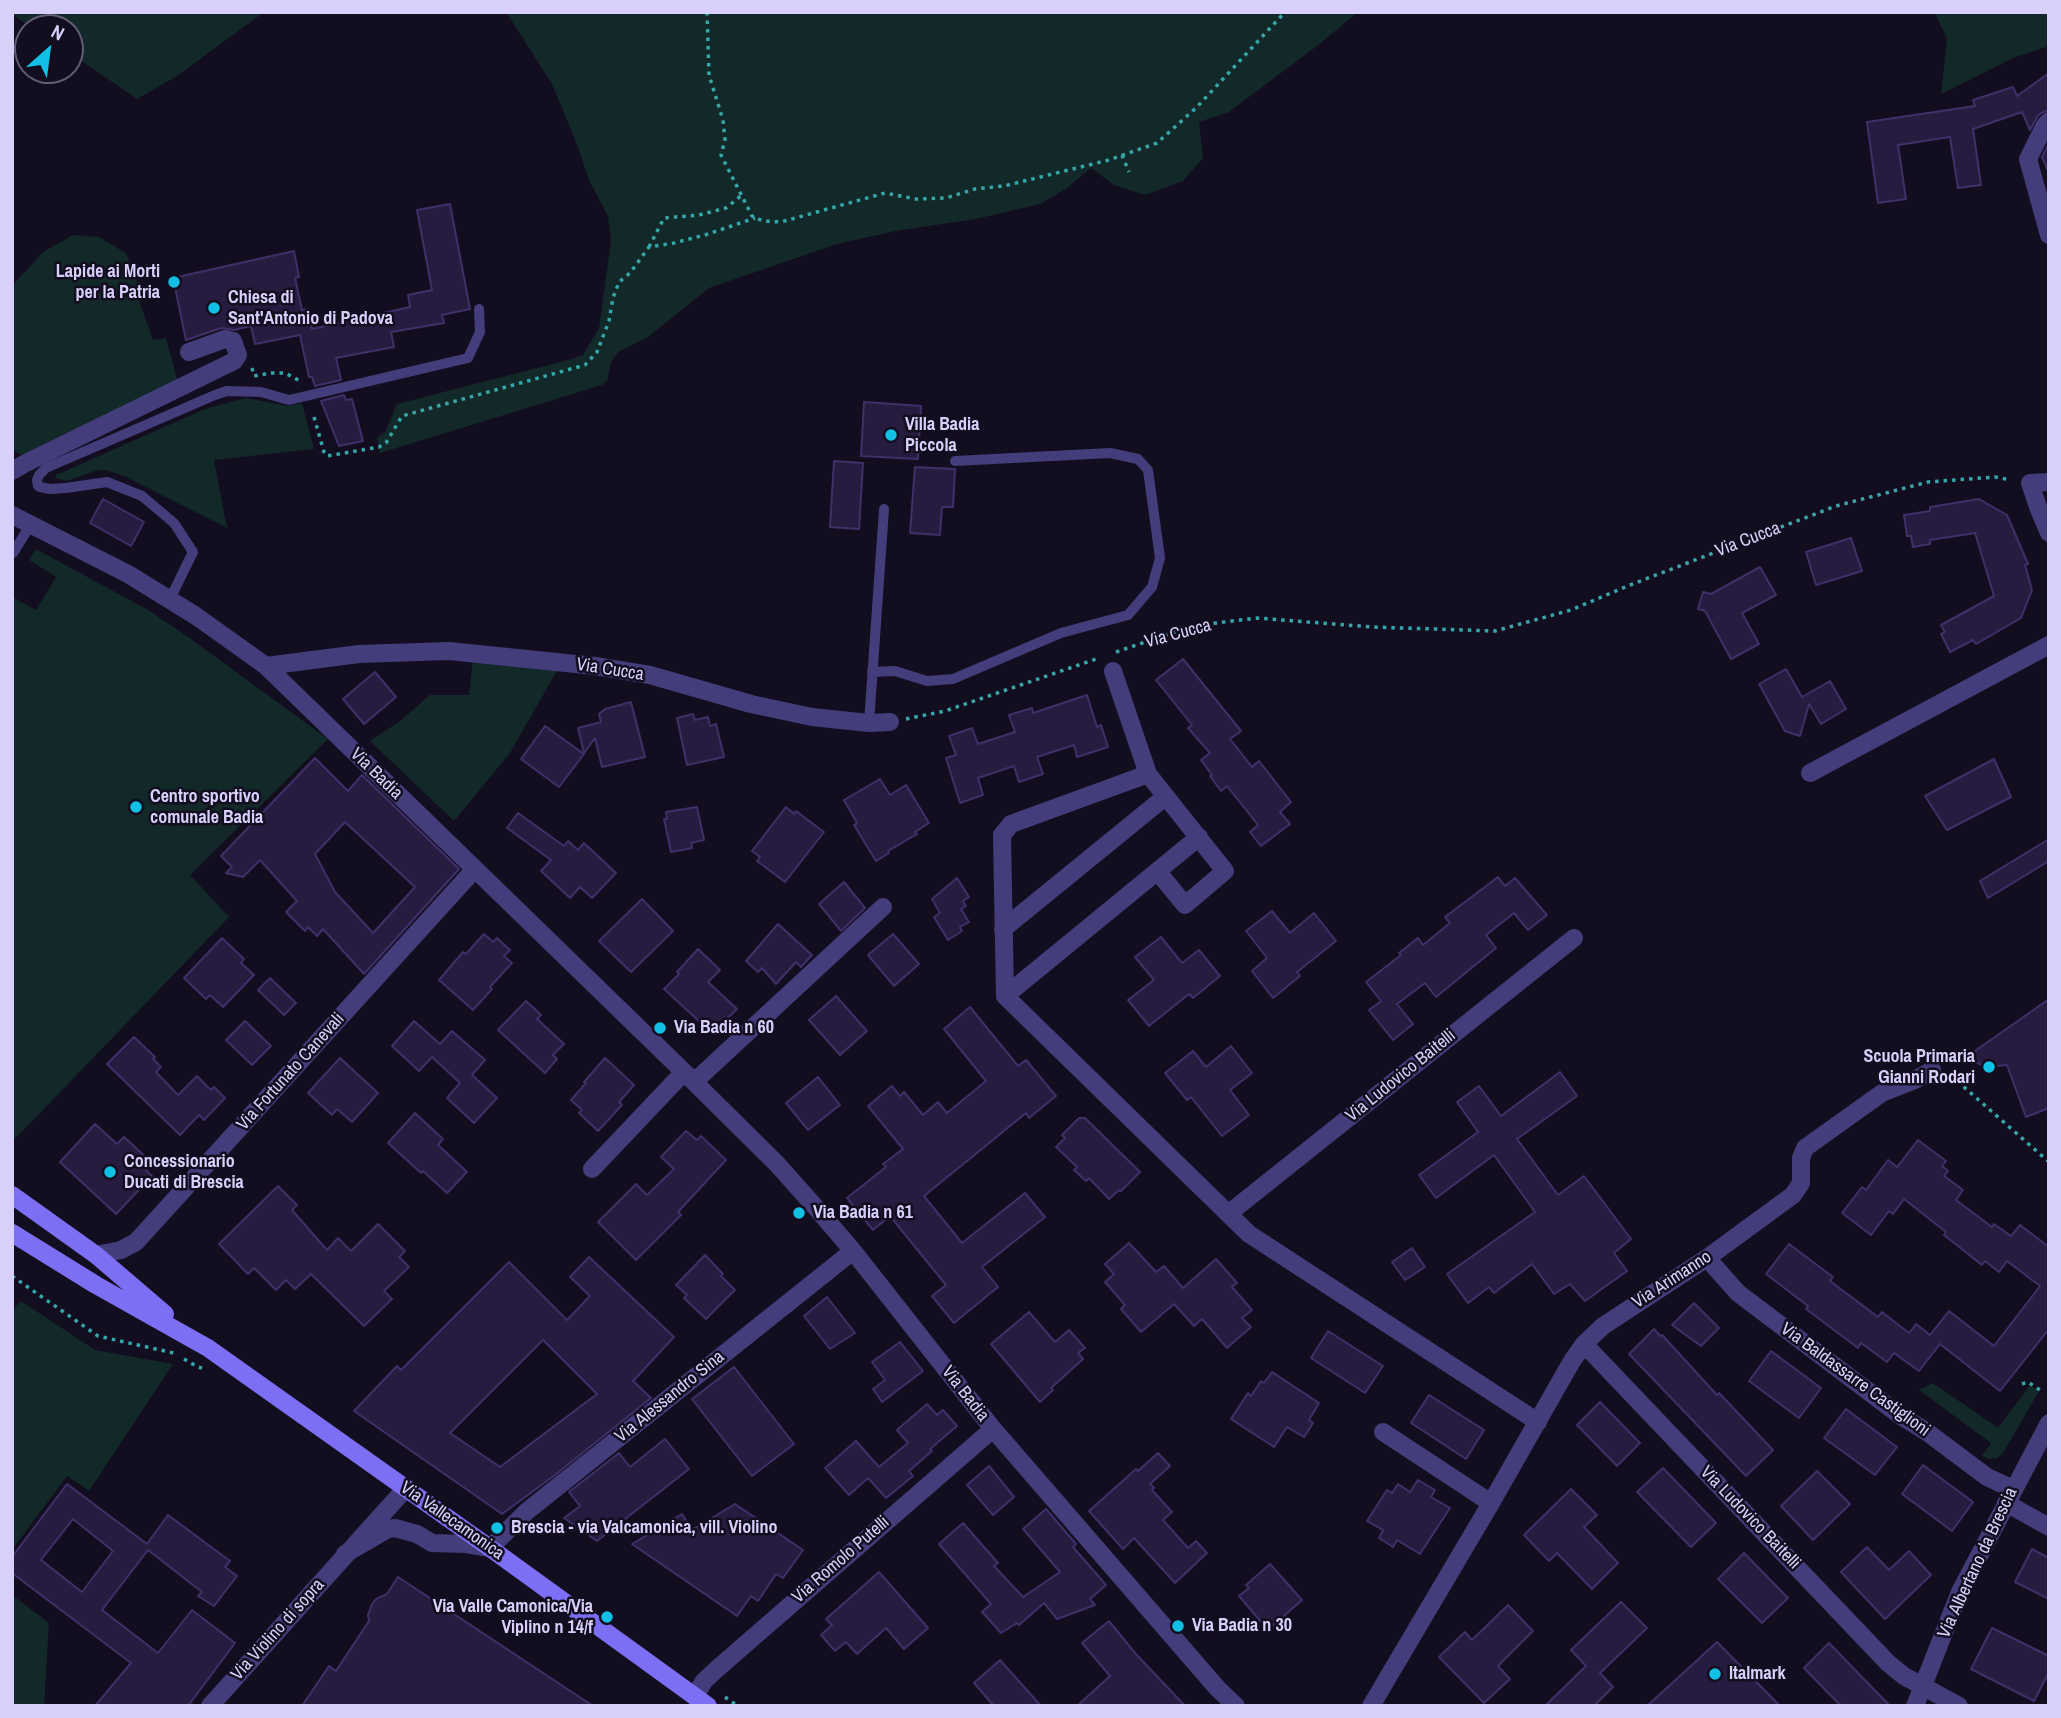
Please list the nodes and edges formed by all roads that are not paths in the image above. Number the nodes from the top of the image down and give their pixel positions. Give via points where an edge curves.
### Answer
1 (2049, 121) edge
2 (2049, 234) edge
3 (479, 309) dead end
4 (189, 352) dead end
5 (955, 461) dead end
6 (12, 471) edge
7 (2040, 482) edge
8 (884, 509) dead end
9 (12, 515) edge
10 (30, 524) junction
11 (2049, 533) edge
12 (13, 553) edge
13 (170, 599) junction
14 (2049, 645) edge
15 (1112, 663) road end
16 (266, 667) junction
17 (873, 672) junction
18 (890, 722) road end
19 (869, 723) junction
20 (1810, 773) dead end
21 (1148, 774) junction
22 (1166, 797) junction
23 (1199, 838) junction
24 (474, 870) junction
25 (1158, 872) junction
26 (883, 907) dead end
27 (1003, 929) junction
28 (1574, 938) dead end
29 (1005, 996) junction
30 (1931, 1071) road end
31 (689, 1077) junction
32 (592, 1169) dead end
33 (12, 1195) edge
34 (1228, 1214) junction
35 (12, 1233) edge
36 (853, 1251) junction
37 (96, 1255) junction
38 (1707, 1258) junction
39 (194, 1339) junction
40 (1584, 1344) junction
41 (1538, 1422) junction
42 (2049, 1423) edge
43 (993, 1429) junction
44 (1383, 1432) dead end
45 (405, 1488) junction
46 (2009, 1496) junction
47 (1491, 1503) junction
48 (2049, 1527) edge
49 (490, 1548) junction
50 (345, 1554) junction
51 (1922, 1686) junction
52 (702, 1701) edge
53 (210, 1706) edge
54 (1236, 1706) edge
55 (1371, 1706) edge
56 (1915, 1706) edge
57 (1959, 1706) edge

1 - 2 street via 2028,159
3 - 13 lane via 480,332 468,358 289,400 261,392 227,391 46,468 37,480 40,487 107,482 142,496 174,523 193,552
4 - 6 street via 225,339 233,341 238,355 234,361
5 - 17 lane via 1110,453 1138,460 1148,470 1160,558 1152,587 1128,615 1061,633 953,680 927,681 895,671
7 - 11 street via 2038,507
8 - 17 lane
9 - 10 street, Via Badia
10 - 12 lane
10 - 13 street, Via Badia
13 - 16 street, Via Badia
14 - 20 street
15 - 21 street
16 - 19 street, Via Cucca via 359,654 462,652 595,666 812,717
16 - 24 street, Via Badia
17 - 19 lane
18 - 19 street, Via Cucca
21 - 22 street
21 - 27 street via 1011,824 1002,835
22 - 23 street
22 - 27 street
23 - 25 street
23 - 25 street via 1225,871 1185,905
24 - 31 street, Via Badia
24 - 37 street, Via Fortunato Canevali via 136,1242
25 - 29 street
26 - 31 street
27 - 29 street
28 - 34 street, Via Ludovico Baitelli
29 - 34 street
30 - 38 street, Via Arimanno via 1882,1093 1805,1148 1801,1183 1793,1195
31 - 32 street
31 - 36 street, Via Badia via 777,1164
33 - 37 main road, Via Vallecamonica
34 - 41 street via 1249,1234
35 - 39 main road, Via Vallecamonica
36 - 43 street, Via Badia
36 - 49 street, Via Alessandro Sina via 526,1512
37 - 39 main road, Via Vallecamonica
38 - 40 street, Via Arimanno via 1603,1326
38 - 46 street, Via Baldassarre Castiglioni via 1738,1293
39 - 45 main road, Via Vallecamonica
40 - 41 street, Via Arimanno
40 - 51 street, Via Ludovico Baitelli via 1888,1663
41 - 47 street, Via Arimanno
42 - 46 street, Via Albertano da Brescia
43 - 52 street, Via Romolo Putelli via 704,1681
43 - 54 street, Via Badia
44 - 47 street
45 - 49 main road, Via Vallecamonica
45 - 50 street, Via Violino di sopra
46 - 48 street, Via Baldassarre Castiglioni
46 - 51 street, Via Albertano da Brescia via 1961,1592
47 - 55 street, Via Arimanno
49 - 50 street, Via Violino di sopra via 432,1544 396,1528
49 - 52 main road, Via Vallecamonica
50 - 53 street, Via Violino di sopra
51 - 56 street, Via Albertano da Brescia
51 - 57 street, Via Ludovico Baitelli

